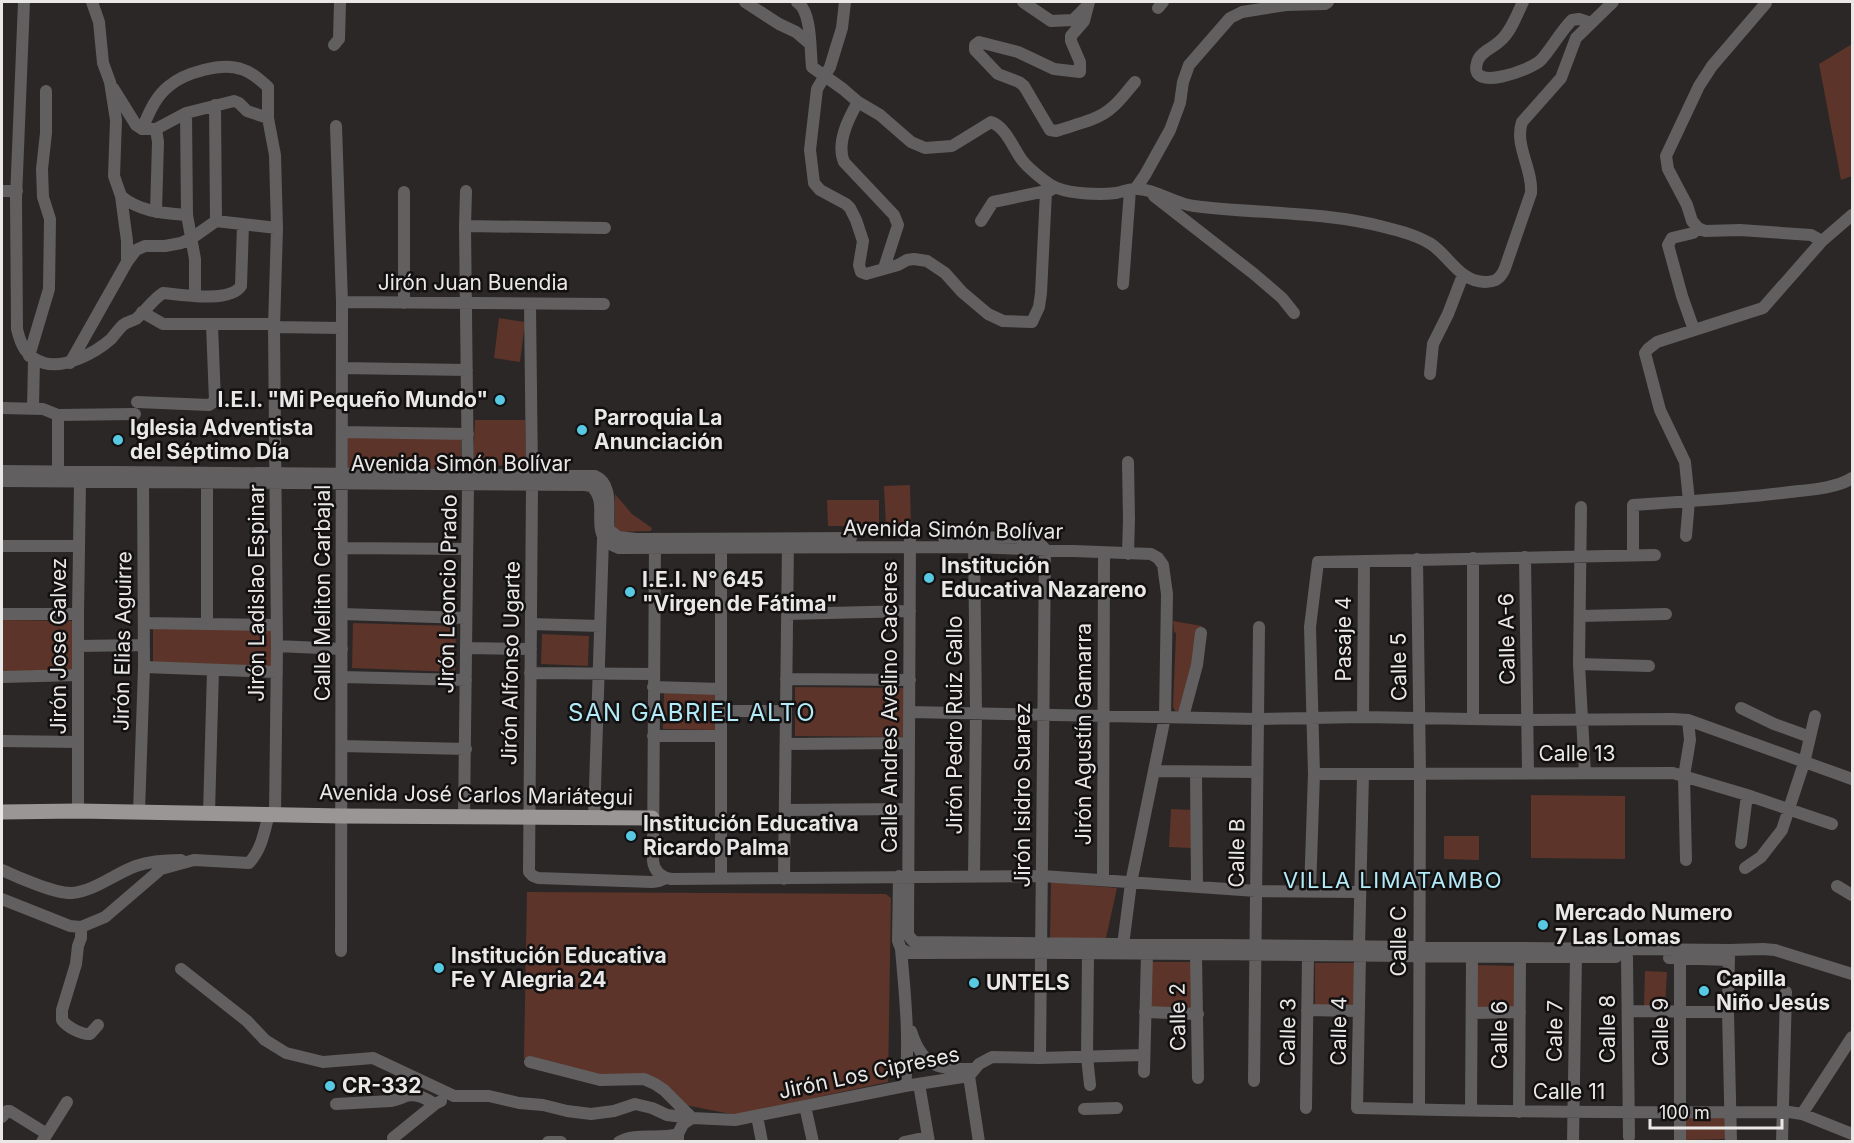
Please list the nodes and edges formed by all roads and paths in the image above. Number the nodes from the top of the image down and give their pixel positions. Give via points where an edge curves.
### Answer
1 (24, 2) edge
2 (92, 2) edge
3 (340, 2) edge
4 (745, 2) edge
5 (797, 2) edge
6 (845, 2) edge
7 (1023, 2) edge
8 (1328, 2) edge
9 (1523, 2) edge
10 (1613, 2) edge
11 (1766, 3) dead end
12 (1088, 4) edge
13 (1591, 23) junction
14 (810, 44) junction
15 (334, 45) dead end
16 (825, 77) junction
17 (110, 82) junction
18 (1135, 82) dead end
19 (46, 91) dead end
20 (858, 102) junction
21 (215, 105) junction
22 (186, 113) junction
23 (268, 117) junction
24 (336, 126) dead end
25 (142, 129) junction
26 (156, 129) junction
27 (1137, 189) junction
28 (1051, 190) junction
29 (2, 191) edge
30 (17, 191) junction
31 (466, 191) dead end
32 (404, 192) dead end
33 (121, 196) junction
34 (156, 212) junction
35 (187, 215) junction
36 (1852, 215) edge
37 (216, 221) junction
38 (981, 221) dead end
39 (243, 225) junction
40 (465, 226) junction
41 (277, 228) junction
42 (605, 228) dead end
43 (1698, 228) junction
44 (192, 238) junction
45 (1822, 241) junction
46 (127, 262) junction
47 (884, 268) junction
48 (1463, 275) junction
49 (1123, 284) dead end
50 (195, 295) junction
51 (342, 302) junction
52 (404, 303) junction
53 (467, 303) junction
54 (604, 304) dead end
55 (530, 305) junction
56 (142, 312) junction
57 (1294, 313) dead end
58 (212, 325) junction
59 (274, 326) junction
60 (342, 328) junction
61 (1694, 330) junction
62 (32, 358) junction
63 (70, 363) junction
64 (342, 368) junction
65 (467, 370) junction
66 (1430, 374) dead end
67 (2, 408) edge
68 (33, 408) junction
69 (58, 416) junction
70 (342, 432) junction
71 (468, 434) junction
72 (1128, 462) dead end
73 (2, 471) edge
74 (58, 471) junction
75 (143, 477) junction
76 (276, 478) junction
77 (342, 478) junction
78 (1852, 478) edge
79 (468, 480) junction
80 (532, 480) junction
81 (2, 482) edge
82 (80, 482) junction
83 (207, 483) junction
84 (1689, 501) junction
85 (1581, 507) dead end
86 (606, 535) junction
87 (1686, 536) dead end
88 (910, 542) junction
89 (974, 542) junction
90 (788, 543) junction
91 (655, 544) junction
92 (2, 546) edge
93 (79, 546) junction
94 (721, 547) junction
95 (342, 548) junction
96 (467, 549) junction
97 (1045, 549) junction
98 (1104, 553) junction
99 (1128, 554) junction
100 (1633, 555) junction
101 (1655, 555) dead end
102 (1581, 556) junction
103 (1525, 557) junction
104 (1473, 558) junction
105 (1417, 560) junction
106 (1364, 561) junction
107 (910, 611) junction
108 (2, 614) edge
109 (78, 614) junction
110 (342, 614) junction
111 (787, 614) junction
112 (1666, 614) dead end
113 (1581, 616) junction
114 (466, 618) junction
115 (144, 623) junction
116 (207, 624) junction
117 (531, 624) junction
118 (277, 625) junction
119 (600, 626) junction
120 (1258, 627) dead end
121 (1201, 633) dead end
122 (144, 645) junction
123 (78, 646) junction
124 (277, 646) junction
125 (466, 648) junction
126 (342, 649) junction
127 (531, 649) junction
128 (1579, 664) junction
129 (1649, 666) dead end
130 (144, 667) junction
131 (213, 669) junction
132 (277, 672) junction
133 (530, 673) junction
134 (654, 674) junction
135 (78, 675) junction
136 (598, 675) junction
137 (2, 677) edge
138 (342, 677) junction
139 (786, 679) junction
140 (466, 680) junction
141 (909, 680) junction
142 (653, 687) junction
143 (721, 689) junction
144 (1741, 708) dead end
145 (721, 711) junction
146 (786, 711) junction
147 (909, 712) junction
148 (976, 712) junction
149 (1043, 714) junction
150 (1103, 715) junction
151 (1815, 716) dead end
152 (1165, 717) junction
153 (1183, 717) junction
154 (1363, 717) junction
155 (1313, 718) junction
156 (1419, 718) junction
157 (1258, 719) junction
158 (1473, 719) junction
159 (1581, 719) junction
160 (1528, 720) junction
161 (1688, 720) junction
162 (653, 736) junction
163 (721, 736) junction
164 (1810, 737) junction
165 (2, 741) edge
166 (78, 742) junction
167 (909, 743) junction
168 (786, 744) junction
169 (342, 746) junction
170 (466, 749) junction
171 (1804, 763) junction
172 (1154, 771) junction
173 (1196, 772) junction
174 (1257, 772) junction
175 (1420, 773) junction
176 (1528, 773) junction
177 (1585, 773) junction
178 (1314, 774) junction
179 (1363, 774) junction
180 (1684, 776) junction
181 (1852, 779) edge
182 (1747, 795) junction
183 (908, 809) junction
184 (784, 810) junction
185 (78, 811) junction
186 (1790, 811) junction
187 (2, 812) edge
188 (139, 812) junction
189 (209, 813) junction
190 (272, 814) junction
191 (342, 816) junction
192 (464, 817) junction
193 (528, 818) junction
194 (594, 818) junction
195 (652, 818) junction
196 (1832, 824) dead end
197 (1741, 843) dead end
198 (194, 860) junction
199 (1686, 860) dead end
200 (1745, 868) dead end
201 (2, 870) edge
202 (904, 876) junction
203 (974, 876) junction
204 (1042, 876) junction
205 (666, 878) junction
206 (721, 878) junction
207 (784, 879) junction
208 (1103, 880) junction
209 (1131, 883) junction
210 (1197, 886) junction
211 (1837, 886) dead end
212 (1256, 891) junction
213 (1310, 891) junction
214 (1360, 892) junction
215 (1852, 895) edge
216 (2, 899) edge
217 (81, 927) junction
218 (1042, 947) junction
219 (1122, 948) junction
220 (901, 949) junction
221 (341, 951) dead end
222 (1255, 951) junction
223 (1360, 951) junction
224 (1418, 952) junction
225 (1088, 953) junction
226 (1147, 954) junction
227 (1196, 955) junction
228 (1729, 955) junction
229 (1308, 956) junction
230 (1576, 957) junction
231 (1627, 957) junction
232 (1472, 958) junction
233 (1520, 958) junction
234 (1680, 958) junction
235 (181, 969) dead end
236 (1852, 974) edge
237 (1786, 992) dead end
238 (1307, 1010) junction
239 (1358, 1011) junction
240 (1628, 1011) junction
241 (1144, 1012) junction
242 (1520, 1012) junction
243 (1680, 1012) junction
244 (1728, 1012) junction
245 (1472, 1013) junction
246 (1198, 1014) junction
247 (908, 1018) junction
248 (98, 1025) dead end
249 (1852, 1037) edge
250 (1143, 1055) junction
251 (1087, 1057) junction
252 (1040, 1058) junction
253 (530, 1062) dead end
254 (972, 1072) junction
255 (1144, 1072) dead end
256 (1198, 1078) dead end
257 (1254, 1081) dead end
258 (919, 1084) junction
259 (1090, 1085) dead end
260 (905, 1086) junction
261 (454, 1096) junction
262 (67, 1102) dead end
263 (336, 1104) dead end
264 (435, 1104) junction
265 (805, 1106) junction
266 (1357, 1107) joint
267 (1117, 1108) dead end
268 (1306, 1108) dead end
269 (1084, 1109) dead end
270 (1419, 1109) junction
271 (1471, 1110) junction
272 (1519, 1112) junction
273 (1574, 1112) junction
274 (1629, 1112) junction
275 (1731, 1112) junction
276 (1782, 1112) junction
277 (1680, 1113) junction
278 (4, 1114) edge
279 (1802, 1114) junction
280 (757, 1116) junction
281 (692, 1118) junction
282 (1852, 1134) edge
283 (1629, 1137) dead end
284 (44, 1138) edge
285 (393, 1138) dead end
286 (672, 1138) edge
287 (928, 1139) edge
288 (548, 1142) edge
289 (561, 1142) edge
290 (619, 1142) edge
291 (762, 1142) edge
292 (813, 1142) edge
293 (904, 1142) edge
294 (979, 1142) edge
295 (1574, 1142) edge
296 (1680, 1142) edge
297 (1731, 1142) edge
298 (1782, 1142) edge

1 - 30 street
2 - 17 street
3 - 15 street via 339,39
4 - 14 street
5 - 14 street via 806,13
6 - 16 street via 842,28
7 - 12 street via 1051,21 1073,20
8 - 27 street via 1242,12 1230,18 1189,65 1170,130
9 - 13 street via 1502,40 1480,57 1476,64 1480,75 1513,75 1534,66 1572,20
10 - 13 street
11 - 43 street via 1699,86 1666,156 1668,169
12 - 18 street via 1084,21 1071,36 1080,72 1054,69 1018,52 979,42 975,50 998,74 1022,84 1050,130 1107,112
13 - 48 street via 1576,38 1561,78 1519,130 1532,182 1531,193 1501,277 1492,282 1475,282
14 - 16 street via 812,67
16 - 20 street
16 - 47 street via 817,89 810,150 814,183 850,208 863,241 861,272
17 - 25 street
17 - 33 street via 116,120 114,176
19 - 62 street via 42,169 43,197 50,219 49,289
20 - 28 street via 925,148 952,146 991,122 997,124 1024,162
20 - 47 street via 841,154 894,215 898,225
21 - 22 street
21 - 23 street via 237,102 247,111
21 - 37 street
22 - 26 street
22 - 35 street
23 - 25 street, Jirón Ladislao Espinar via 268,87 239,68 217,68 190,74 170,85 154,102
23 - 41 street, Jirón Ladislao Espinar via 275,154
24 - 51 street, Calle Meliton Carbajal
25 - 26 street
26 - 34 street
27 - 28 street via 1095,195
27 - 48 street via 1186,205 1336,217 1411,234 1432,245
27 - 49 street
27 - 57 street via 1254,274
28 - 38 street via 993,202
28 - 47 street via 1039,307 1032,322 1003,321 988,314 927,261 914,259
29 - 30 street
30 - 62 street via 17,329
31 - 40 street, Jirón Leoncio Prado
32 - 52 street
33 - 34 street via 130,204
33 - 46 street
34 - 35 street
35 - 44 street
36 - 45 street
37 - 39 street
37 - 44 street
39 - 41 street
39 - 50 street via 241,286 221,296
40 - 42 street
40 - 53 street, Jirón Leoncio Prado
41 - 59 street, Jirón Ladislao Espinar
43 - 45 street via 1811,235
43 - 61 street via 1668,241
44 - 46 street via 165,246 145,246
44 - 50 street
45 - 61 street via 1763,308
46 - 63 street
48 - 66 street via 1433,344
50 - 56 street via 163,294
51 - 52 street, Jirón Juan Buendia
51 - 60 street, Calle Meliton Carbajal
52 - 53 street, Jirón Juan Buendia
53 - 55 street, Jirón Juan Buendia
53 - 65 street, Jirón Leoncio Prado
54 - 55 street, Jirón Juan Buendia
55 - 80 street, Jirón Alfonso Ugarte
56 - 58 street via 163,324
56 - 63 street via 110,340
58 - 59 street
58 - 69 street via 216,398 213,404
59 - 60 street
59 - 76 street, Jirón Ladislao Espinar
60 - 64 street, Calle Meliton Carbajal
61 - 84 street via 1657,342 1645,353 1660,410 1684,462
62 - 63 street via 54,366
62 - 68 street
64 - 65 street
64 - 70 street, Calle Meliton Carbajal
65 - 71 street, Jirón Leoncio Prado
67 - 68 street
68 - 69 street
69 - 74 street
70 - 71 street
70 - 77 street, Calle Meliton Carbajal
71 - 79 street, Jirón Leoncio Prado
72 - 99 street
73 - 74 street, Avenida Simón Bolívar
74 - 75 street, Avenida Simón Bolívar
75 - 76 street, Avenida Simón Bolívar
75 - 82 street, Avenida Simón Bolívar
75 - 83 street, Avenida Simón Bolívar
75 - 115 street, Jirón Elias Aguirre
76 - 77 street, Avenida Simón Bolívar
76 - 83 street, Avenida Simón Bolívar
76 - 118 street, Jirón Ladislao Espinar
77 - 79 street, Avenida Simón Bolívar
77 - 95 street, Calle Meliton Carbajal
78 - 84 street via 1812,490
79 - 80 street, Avenida Simón Bolívar
79 - 96 street, Jirón Leoncio Prado
80 - 86 street, Avenida Simón Bolívar via 591,486 599,496 600,532
80 - 117 street, Jirón Alfonso Ugarte
81 - 82 street, Avenida Simón Bolívar
82 - 93 street, Jirón Jose Galvez
83 - 116 street
84 - 87 street
84 - 100 street via 1633,505
85 - 102 street
86 - 91 street, Avenida Simón Bolívar via 611,545 619,548
86 - 119 street
88 - 89 street, Avenida Simón Bolívar
88 - 90 street, Avenida Simón Bolívar
88 - 107 street, Calle Andres Avelino Caceres
89 - 97 street, Avenida Simón Bolívar
89 - 97 street, Avenida Simón Bolívar via 1034,537
89 - 148 street, Jirón Pedro Ruiz Gallo
90 - 91 street, Avenida Simón Bolívar
90 - 94 street, Avenida Simón Bolívar
90 - 111 street
91 - 94 street, Avenida Simón Bolívar
91 - 134 street
92 - 93 street
93 - 109 street, Jirón Jose Galvez
94 - 143 street
95 - 96 street
95 - 110 street, Calle Meliton Carbajal
96 - 114 street, Jirón Leoncio Prado
97 - 98 street, Avenida Simón Bolívar
97 - 149 street, Jirón Isidro Suarez
98 - 99 street, Avenida Simón Bolívar
98 - 150 street, Jirón Agustín Gamarra
99 - 152 street, Avenida Simón Bolívar via 1151,554 1163,565 1167,594
100 - 101 street
100 - 102 street
102 - 103 street
102 - 113 street
103 - 104 street
103 - 160 street, Calle A-6
104 - 105 street
104 - 158 street
105 - 106 street
105 - 156 street, Calle 5
106 - 154 street, Pasaje 4
106 - 155 street via 1318,562 1310,627
107 - 111 street
107 - 141 street, Calle Andres Avelino Caceres
108 - 109 street
109 - 123 street, Jirón Jose Galvez
110 - 114 street
110 - 126 street, Calle Meliton Carbajal
111 - 139 street
112 - 113 street
113 - 128 street
114 - 125 street, Jirón Leoncio Prado
115 - 116 street
115 - 122 street, Jirón Elias Aguirre
116 - 118 street
117 - 119 street
117 - 127 street, Jirón Alfonso Ugarte
118 - 124 street, Jirón Ladislao Espinar
119 - 136 street
120 - 157 street, Calle B
121 - 153 street
122 - 123 street
122 - 130 street, Jirón Elias Aguirre
123 - 135 street, Jirón Jose Galvez
124 - 126 street
124 - 132 street, Jirón Ladislao Espinar
125 - 127 street
125 - 140 street, Jirón Leoncio Prado
126 - 138 street, Calle Meliton Carbajal
127 - 133 street, Jirón Alfonso Ugarte
128 - 129 street
128 - 159 street
130 - 131 street
130 - 188 street, Jirón Elias Aguirre
131 - 132 street
131 - 189 street
132 - 190 street, Jirón Ladislao Espinar
133 - 136 street
133 - 193 street, Jirón Alfonso Ugarte
134 - 136 street
134 - 142 street
135 - 137 street
135 - 166 street, Jirón Jose Galvez
136 - 194 street
138 - 140 street
138 - 169 street, Calle Meliton Carbajal
139 - 141 street
139 - 146 street
140 - 170 street, Jirón Leoncio Prado
141 - 147 street, Calle Andres Avelino Caceres
142 - 143 street
142 - 162 street
143 - 145 street
144 - 164 street
145 - 146 street
145 - 163 street
146 - 168 street
147 - 148 street
147 - 167 street, Calle Andres Avelino Caceres
148 - 149 street
148 - 203 street, Jirón Pedro Ruiz Gallo
149 - 150 street
149 - 204 street, Jirón Isidro Suarez
150 - 152 street
150 - 208 street, Jirón Agustín Gamarra
151 - 164 street
152 - 153 street
152 - 172 street
153 - 157 street
154 - 155 street
154 - 156 street
155 - 157 street
155 - 178 street
156 - 158 street
156 - 175 street, Calle 5
157 - 174 street, Calle B
158 - 160 street
159 - 160 street
159 - 161 street
159 - 177 street
160 - 176 street, Calle A-6
161 - 171 street
161 - 180 street via 1690,740
162 - 163 street
162 - 195 street
163 - 206 street
164 - 171 street
165 - 166 street
166 - 185 street, Jirón Jose Galvez
167 - 168 street
167 - 183 street, Calle Andres Avelino Caceres
168 - 184 street
169 - 170 street
169 - 191 street, Calle Meliton Carbajal
170 - 192 street, Jirón Leoncio Prado
171 - 181 street
171 - 186 street
172 - 173 street
172 - 209 street
173 - 174 street
173 - 210 street
174 - 212 street, Calle B
175 - 176 street, Calle 13
175 - 179 street, Calle 13
175 - 224 street, Calle C
176 - 177 street, Calle 13
177 - 180 street, Calle 13
178 - 179 street, Calle 13
178 - 213 street
179 - 214 street, Calle 4
180 - 182 street, Calle 13
180 - 199 street
182 - 186 street, Calle 13
182 - 197 street
183 - 184 street
183 - 202 street, Calle Andres Avelino Caceres
184 - 207 street
185 - 187 main road, Avenida José Carlos Mariátegui
185 - 188 main road, Avenida José Carlos Mariátegui
186 - 196 street, Calle 13
186 - 200 street via 1775,842
188 - 189 main road, Avenida José Carlos Mariátegui
189 - 190 main road, Avenida José Carlos Mariátegui
190 - 191 main road, Avenida José Carlos Mariátegui
190 - 198 street, Jirón Ladislao Espinar via 262,845 249,863
191 - 192 main road, Avenida José Carlos Mariátegui
191 - 221 street, Calle Meliton Carbajal
192 - 193 main road, Avenida José Carlos Mariátegui
193 - 194 main road, Avenida José Carlos Mariátegui
193 - 205 street, Jirón Alfonso Ugarte via 532,876 640,882
194 - 195 main road, Avenida José Carlos Mariátegui
195 - 205 street, Avenida José Carlos Mariátegui via 653,865
198 - 201 street via 162,860 136,866 88,889 70,893 31,883
198 - 217 street via 161,869 105,917
202 - 203 street
202 - 207 street
202 - 218 street via 908,935 914,942
202 - 220 street via 898,941
203 - 204 street
204 - 208 street
204 - 218 street, Jirón Isidro Suarez
205 - 206 street
206 - 207 street
208 - 209 street
209 - 210 street
209 - 219 street
210 - 212 street
211 - 215 street
212 - 213 street
212 - 222 street, Calle B
213 - 214 street
214 - 223 street, Calle 4
216 - 217 street
217 - 248 street via 62,1016 64,1023 86,1035
218 - 219 street
218 - 220 street via 909,953
218 - 225 street
218 - 252 street, Jirón Isidro Suarez
219 - 222 street
219 - 225 street
219 - 226 street
220 - 247 street
222 - 223 street
222 - 227 street
222 - 229 street
222 - 257 street, Calle B
223 - 224 street
223 - 229 street
223 - 239 street, Calle 4
224 - 228 street
224 - 232 street
224 - 270 street, Calle C
225 - 251 street
226 - 227 street
226 - 241 street
227 - 246 street, Calle 2
228 - 234 street
228 - 236 street via 1774,950
228 - 244 street
229 - 238 street, Calle 3
230 - 231 street
230 - 233 street
230 - 273 street, Cale 7
231 - 234 street
231 - 240 street, Calle 8
232 - 233 street
232 - 245 street
233 - 242 street, Calle 6
234 - 243 street, Calle 9
235 - 261 street via 286,1053 323,1062 373,1058
237 - 276 street
238 - 239 street
238 - 268 street, Calle 3
239 - 266 street, Calle 4
240 - 243 street
240 - 274 street, Calle 8
241 - 246 street
241 - 250 street
242 - 245 street
242 - 272 street, Calle 6
243 - 244 street
243 - 277 street, Calle 9
244 - 275 street
245 - 271 street
246 - 256 street, Calle 2
247 - 254 street via 924,1058 946,1069
247 - 260 street
249 - 279 street
250 - 251 street, Jirón Los Cipreses
250 - 255 street
251 - 252 street, Jirón Los Cipreses
251 - 259 street
252 - 254 street, Jirón Los Cipreses via 992,1057
253 - 281 street via 600,1080 644,1080 664,1090
254 - 258 street, Jirón Los Cipreses
254 - 294 street
258 - 260 street, Jirón Los Cipreses
258 - 287 street
260 - 265 street, Jirón Los Cipreses
261 - 264 street
261 - 281 street, Jirón Los Cipreses via 489,1096 591,1114 635,1104 667,1115
262 - 284 street
263 - 264 street via 421,1096
264 - 285 street
265 - 280 street, Jirón Los Cipreses
265 - 292 street
266 - 270 street, Calle 11
267 - 269 street
270 - 271 street, Calle 11
271 - 272 street, Calle 11
272 - 273 street, Calle 11
273 - 274 street, Calle 11
273 - 295 street, Cale 7
274 - 277 street, Calle 11
274 - 283 street, Calle 8
275 - 276 street, Calle 11
275 - 277 street, Calle 11
275 - 297 street
276 - 279 street
276 - 298 street
277 - 296 street, Calle 9
278 - 284 street via 10,1111
279 - 282 street
280 - 281 street, Jirón Los Cipreses via 735,1120
280 - 291 street
281 - 286 street
286 - 290 street via 626,1138
287 - 293 street
288 - 289 street

